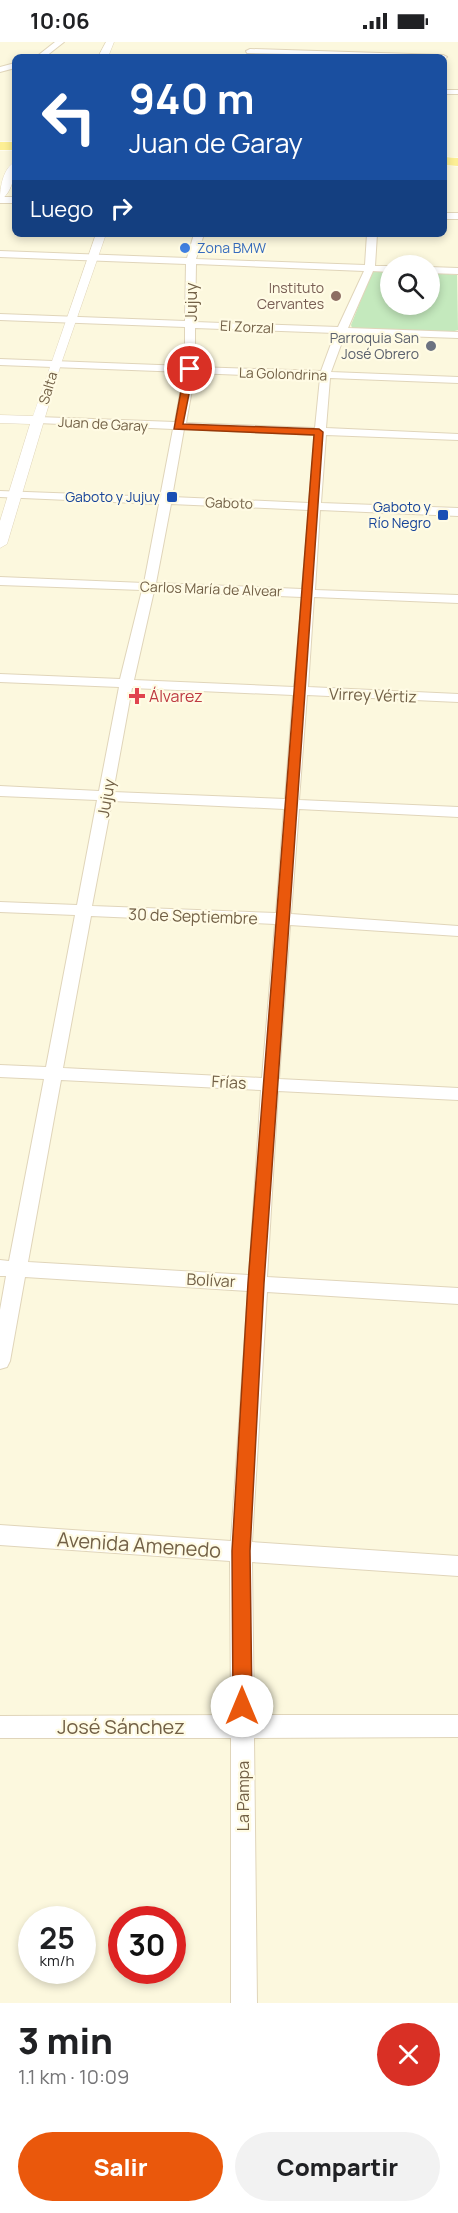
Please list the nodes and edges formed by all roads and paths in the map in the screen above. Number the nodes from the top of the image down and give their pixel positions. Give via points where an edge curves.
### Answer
1 (60, 42) edge
2 (252, 42) edge
3 (44, 54) edge
4 (249, 54) edge
5 (12, 172) edge
6 (0, 198) edge
7 (100, 237) edge
8 (198, 237) edge
9 (372, 237) edge
10 (0, 254) edge
11 (93, 257) junction
12 (191, 261) junction
13 (370, 268) junction
14 (380, 268) edge
15 (440, 270) edge
16 (458, 271) edge
17 (0, 316) edge
18 (71, 319) junction
19 (191, 324) junction
20 (341, 331) junction
21 (458, 335) edge
22 (0, 362) edge
23 (56, 364) junction
24 (190, 369) junction
25 (325, 375) junction
26 (458, 380) edge
27 (0, 419) edge
28 (38, 420) junction
29 (177, 427) junction
30 (319, 432) junction
31 (458, 437) edge
32 (7, 495) edge
33 (164, 501) junction
34 (314, 506) junction
35 (458, 512) edge
36 (0, 544) edge
37 (0, 581) edge
38 (149, 587) junction
39 (308, 593) junction
40 (458, 599) edge
41 (0, 678) edge
42 (126, 684) junction
43 (300, 692) junction
44 (458, 698) edge
45 (0, 791) edge
46 (107, 796) junction
47 (292, 805) junction
48 (458, 812) edge
49 (0, 908) edge
50 (85, 912) junction
51 (284, 920) junction
52 (458, 931) edge
53 (0, 1071) edge
54 (54, 1073) junction
55 (270, 1085) junction
56 (458, 1094) edge
57 (9, 1269) edge
58 (256, 1283) junction
59 (458, 1296) edge
60 (0, 1361) edge
61 (0, 1535) edge
62 (241, 1551) junction
63 (458, 1566) edge
64 (458, 1726) edge
65 (0, 1727) edge
66 (243, 1728) junction
67 (244, 2003) edge

1 - 3 street
2 - 4 street
5 - 6 street
7 - 11 street, Salta
8 - 12 street, Jujuy
9 - 13 street, La Pampa
10 - 11 street
11 - 12 street
11 - 18 street, Salta
12 - 13 street
12 - 19 street, Jujuy
13 - 14 street
13 - 20 street, La Pampa
15 - 16 street
17 - 18 street, El Zorzal
18 - 19 street, El Zorzal
18 - 23 street, Salta
19 - 20 street, El Zorzal
19 - 24 street, Jujuy
20 - 21 street, El Zorzal
20 - 25 street, La Pampa
22 - 23 street, La Golondrina
23 - 24 street, La Golondrina
23 - 28 street, Salta
24 - 25 street, La Golondrina
24 - 29 street, Jujuy
25 - 26 street, La Golondrina
25 - 30 street, La Pampa
27 - 28 street, Juan de Garay
28 - 29 street, Juan de Garay
28 - 32 street, Salta
29 - 30 street, Juan de Garay
29 - 33 street, Jujuy
30 - 31 street, Juan de Garay
30 - 34 street, La Pampa
32 - 33 street, Gaboto
32 - 36 street, Salta
33 - 34 street, Gaboto
33 - 38 street, Jujuy
34 - 35 street, Gaboto
34 - 39 street, La Pampa
37 - 38 street, Carlos María de Alvear
38 - 39 street, Carlos María de Alvear
38 - 42 street, Jujuy
39 - 40 street, Carlos María de Alvear
39 - 43 street, La Pampa
41 - 42 street, Virrey Vértiz
42 - 43 street, Virrey Vértiz
42 - 46 street, Jujuy
43 - 44 street, Virrey Vértiz
43 - 47 street, La Pampa
45 - 46 street
46 - 47 street
46 - 50 street, Jujuy
47 - 48 street
47 - 51 street, La Pampa
49 - 50 street, 30 de Septiembre
50 - 51 street, 30 de Septiembre
50 - 54 street, Jujuy
51 - 52 street, 30 de Septiembre
51 - 55 street, La Pampa
53 - 54 street, Frías
54 - 55 street, Frías
54 - 57 street, Jujuy
55 - 56 street, Frías
55 - 58 street, La Pampa
57 - 58 street, Bolívar
57 - 60 street, Jujuy
58 - 59 street, Bolívar
58 - 62 street, La Pampa
61 - 62 street, Avenida Amenedo
62 - 63 street, Avenida Amenedo
62 - 66 street, La Pampa
64 - 66 street, José Sánchez
65 - 66 street, José Sánchez
66 - 67 street, La Pampa

